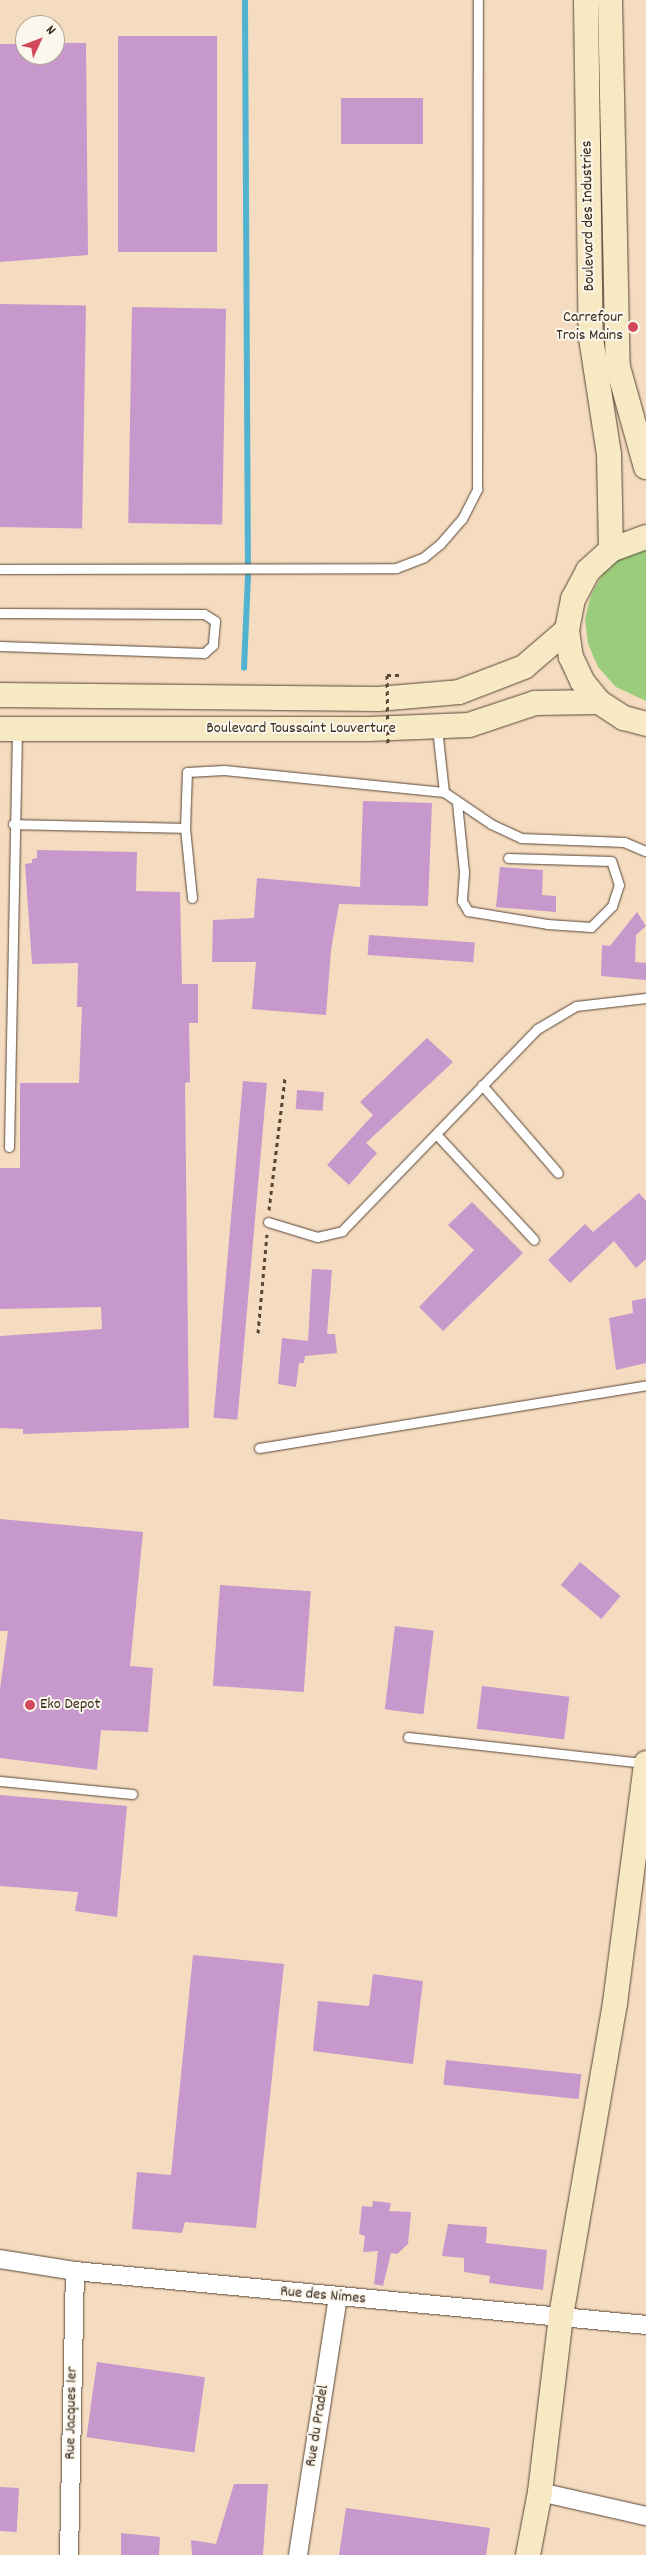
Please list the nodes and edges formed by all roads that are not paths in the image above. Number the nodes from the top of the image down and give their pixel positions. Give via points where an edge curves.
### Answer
1 (478, 0) edge
2 (586, 0) edge
3 (610, 0) edge
4 (646, 467) edge
5 (646, 537) edge
6 (611, 550) junction
7 (0, 569) edge
8 (0, 613) edge
9 (567, 630) junction
10 (0, 646) edge
11 (0, 695) edge
12 (599, 702) junction
13 (646, 724) edge
14 (437, 726) junction
15 (9, 729) edge
16 (444, 792) junction
17 (458, 803) junction
18 (13, 824) junction
19 (185, 828) junction
20 (645, 851) edge
21 (508, 858) dead end
22 (192, 898) dead end
23 (646, 998) edge
24 (482, 1084) junction
25 (436, 1134) junction
26 (9, 1147) dead end
27 (558, 1173) dead end
28 (268, 1222) road end
29 (534, 1240) dead end
30 (646, 1385) edge
31 (259, 1448) dead end
32 (408, 1737) dead end
33 (646, 1763) edge
34 (0, 1782) edge
35 (132, 1794) dead end
36 (0, 2258) edge
37 (75, 2271) junction
38 (338, 2298) junction
39 (561, 2316) junction
40 (646, 2325) edge
41 (540, 2492) junction
42 (646, 2516) edge
43 (69, 2555) edge
44 (298, 2555) edge
45 (528, 2555) edge

1 - 7 lane via 477,489 462,519 424,557 396,568
2 - 6 main road, Boulevard des Industries via 591,338 609,454
3 - 4 main road, Boulevard des Industries via 618,368
5 - 6 main road
6 - 9 main road via 588,571 573,599
8 - 10 lane via 204,614 215,621 213,645 204,653
9 - 11 main road, Boulevard Toussaint Louverture via 524,667 459,692 378,699
9 - 12 main road via 571,656 582,681
12 - 13 main road via 624,718
12 - 14 main road, Boulevard Toussaint Louverture via 535,703 469,725
14 - 15 main road, Boulevard Toussaint Louverture via 368,729
14 - 16 lane
15 - 18 lane
16 - 17 lane
16 - 19 lane via 224,770 188,772
17 - 20 lane via 521,838 624,842
17 - 21 lane via 464,872 462,901 468,911 547,924 592,927 612,906 619,885 611,861
18 - 19 lane
18 - 26 lane
19 - 22 lane
23 - 24 lane via 576,1006 537,1029 506,1065
24 - 25 lane
24 - 27 lane
25 - 28 lane via 342,1231 318,1237
25 - 29 lane
30 - 31 lane
32 - 33 lane
33 - 39 main road via 615,2003
34 - 35 lane
36 - 37 street, Rue des Nimes
37 - 38 street, Rue des Nimes
37 - 43 street, Rue Jacques 1er
38 - 39 street, Rue des Nimes
38 - 44 street, Rue du Pradel
39 - 40 street, Rue des Nimes
39 - 41 main road
41 - 42 street
41 - 45 main road

